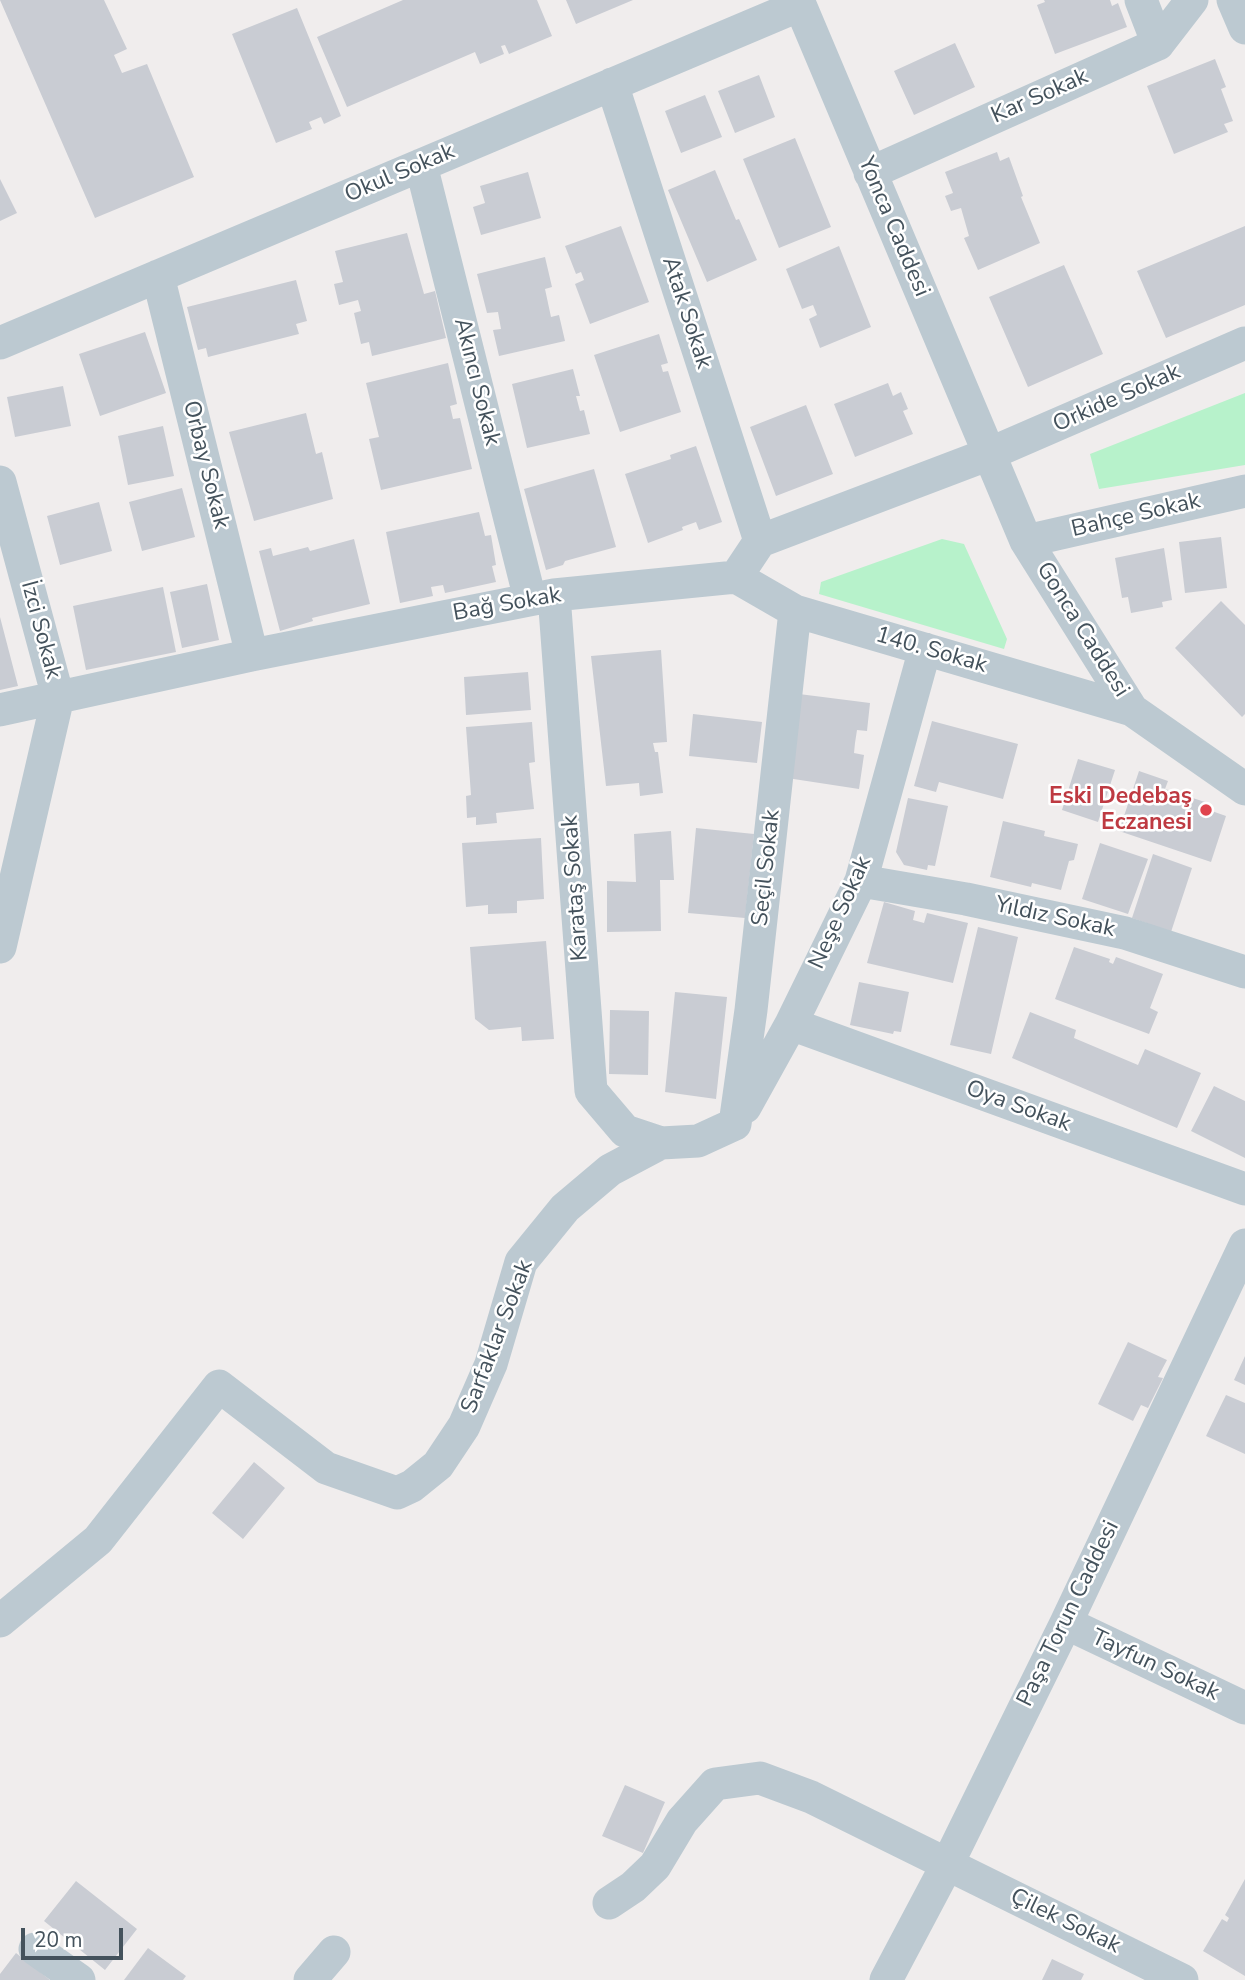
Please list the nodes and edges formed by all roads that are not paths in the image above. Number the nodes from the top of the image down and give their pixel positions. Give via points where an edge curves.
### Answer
1 (1141, 0) edge
2 (1192, 0) edge
3 (1233, 0) edge
4 (799, 3) edge
5 (1245, 28) edge
6 (1158, 44) junction
7 (612, 84) junction
8 (421, 165) junction
9 (870, 173) junction
10 (158, 276) junction
11 (0, 343) edge
12 (1245, 343) edge
13 (989, 454) junction
14 (0, 482) edge
15 (1245, 491) edge
16 (760, 541) junction
17 (1026, 541) junction
18 (736, 576) junction
19 (542, 597) junction
20 (795, 611) junction
21 (925, 649) junction
22 (252, 655) junction
23 (58, 697) junction
24 (0, 710) edge
25 (1132, 710) junction
26 (1245, 789) edge
27 (861, 881) junction
28 (0, 947) edge
29 (1245, 972) edge
30 (791, 1024) junction
31 (735, 1124) junction
32 (661, 1143) junction
33 (1245, 1189) edge
34 (1245, 1245) edge
35 (0, 1622) edge
36 (1066, 1623) junction
37 (1245, 1708) edge
38 (947, 1863) junction
39 (609, 1903) dead end
40 (35, 1949) dead end
41 (334, 1952) dead end
42 (1163, 1976) edge
43 (79, 1980) edge
44 (310, 1980) edge
45 (886, 1980) edge

1 - 6 street
2 - 6 street, Kar Sokak
3 - 5 street
4 - 7 street, Okul Sokak
4 - 9 street, Yonca Caddesi
6 - 9 street, Kar Sokak
7 - 8 street, Okul Sokak
7 - 16 street, Atak Sokak
8 - 10 street, Okul Sokak
8 - 19 street, Akıncı Sokak
9 - 13 street, Yonca Caddesi
10 - 11 street, Okul Sokak
10 - 22 street, Orbay Sokak
12 - 13 street, Orkide Sokak
13 - 16 street
13 - 17 street, Yonca Caddesi
14 - 23 street, İzci Sokak
15 - 17 street, Bahçe Sokak
16 - 18 street
17 - 25 street, Gonca Caddesi
18 - 19 street, Bağ Sokak
18 - 20 street, 140. Sokak
19 - 22 street, Bağ Sokak
19 - 32 street, Karataş Sokak via 591,1091 625,1131
20 - 21 street, 140. Sokak
20 - 31 street, Seçil Sokak
21 - 25 street, 140. Sokak
21 - 27 street, Neşe Sokak
22 - 23 street, Bağ Sokak
23 - 24 street, Bağ Sokak
23 - 28 street
25 - 26 street, Gonca Caddesi
27 - 29 street, Yıldız Sokak via 1125,933
27 - 30 street, Neşe Sokak
30 - 31 street, Neşe Sokak
30 - 33 street, Oya Sokak
31 - 32 street via 698,1141
32 - 35 street, Sarfaklar Sokak via 592,1185 565,1208 521,1262 491,1364 464,1426 438,1465 412,1486 397,1493 326,1468 219,1386 98,1540
34 - 36 street, Paşa Torun Caddesi
36 - 37 street, Tayfun Sokak
36 - 38 street, Paşa Torun Caddesi
38 - 39 street, Çilek Sokak via 811,1797 760,1778 715,1784 682,1821 655,1866
38 - 42 street, Çilek Sokak
38 - 45 street, Paşa Torun Caddesi
40 - 43 street
41 - 44 street

